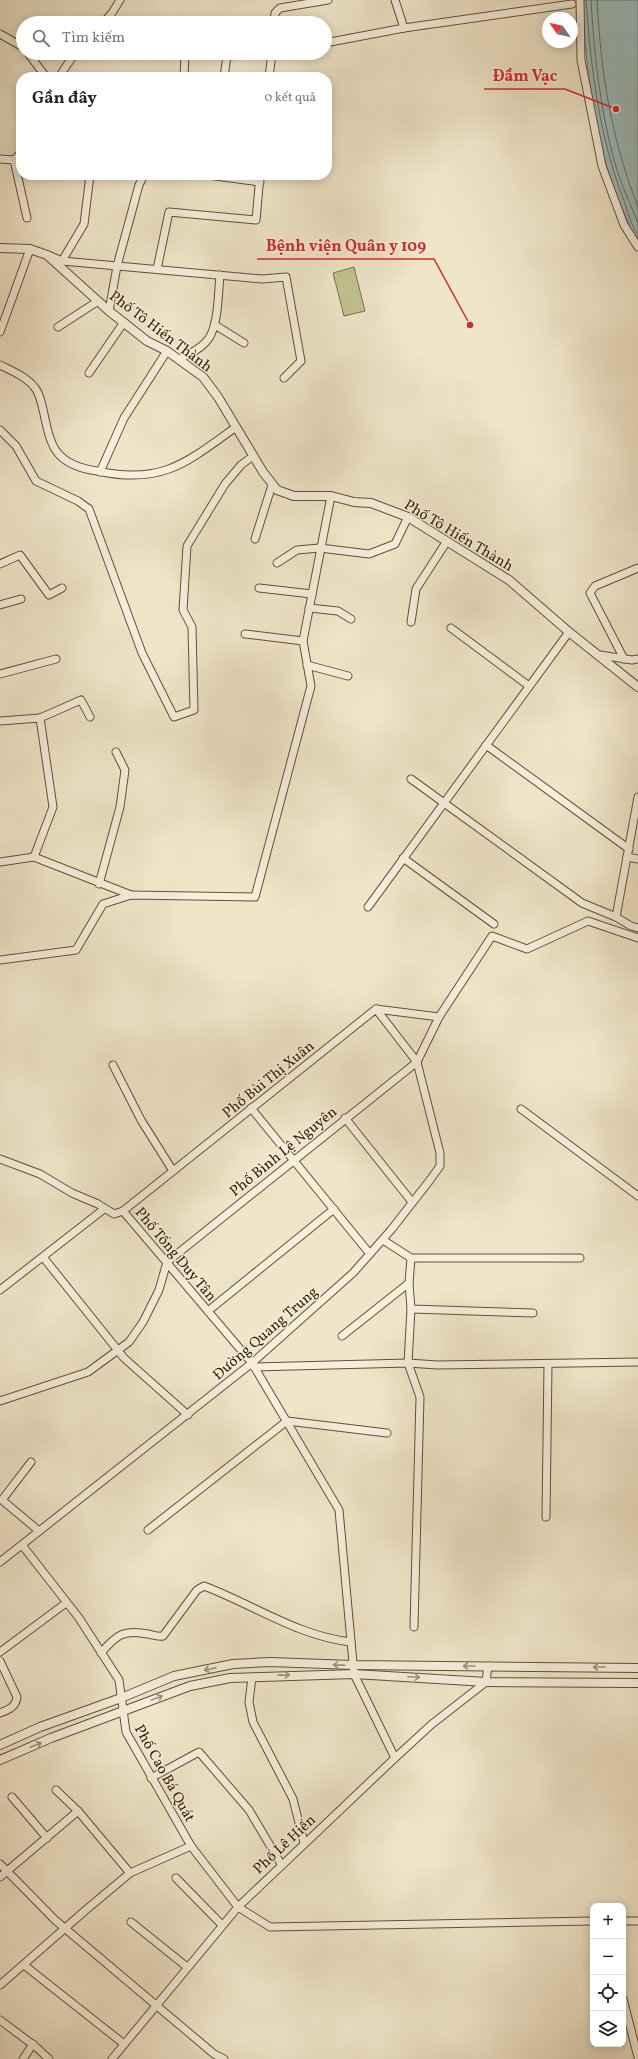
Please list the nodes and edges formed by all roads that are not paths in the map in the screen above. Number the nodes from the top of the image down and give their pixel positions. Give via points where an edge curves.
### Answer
1 (120, 0) edge
2 (328, 0) edge
3 (395, 0) edge
4 (580, 0) edge
5 (572, 4) dead end
6 (108, 16) edge
7 (275, 16) edge
8 (404, 28) junction
9 (0, 34) edge
10 (16, 43) edge
11 (332, 43) edge
12 (33, 60) edge
13 (70, 60) edge
14 (185, 60) edge
15 (226, 60) edge
16 (272, 60) edge
17 (42, 72) edge
18 (62, 72) edge
19 (184, 72) edge
20 (225, 72) edge
21 (270, 72) edge
22 (0, 159) edge
23 (14, 160) joint
24 (16, 169) edge
25 (18, 180) edge
26 (89, 180) edge
27 (142, 180) edge
28 (260, 180) edge
29 (27, 218) dead end
30 (638, 247) edge
31 (0, 248) edge
32 (30, 249) junction
33 (47, 255) junction
34 (62, 260) junction
35 (117, 266) junction
36 (158, 269) junction
37 (220, 275) junction
38 (98, 301) junction
39 (109, 311) junction
40 (124, 322) junction
41 (215, 325) junction
42 (58, 327) dead end
43 (0, 332) edge
44 (244, 342) dead end
45 (167, 351) junction
46 (179, 359) junction
47 (0, 365) edge
48 (89, 374) dead end
49 (284, 378) dead end
50 (236, 427) junction
51 (0, 430) edge
52 (253, 456) junction
53 (100, 472) junction
54 (272, 485) junction
55 (331, 496) junction
56 (408, 517) junction
57 (255, 539) dead end
58 (447, 541) junction
59 (320, 548) junction
60 (278, 563) dead end
61 (0, 564) edge
62 (638, 569) edge
63 (62, 588) dead end
64 (259, 588) dead end
65 (312, 594) junction
66 (21, 599) dead end
67 (0, 605) edge
68 (309, 608) junction
69 (351, 619) dead end
70 (411, 622) dead end
71 (451, 628) dead end
72 (569, 632) junction
73 (245, 634) dead end
74 (303, 641) junction
75 (600, 655) junction
76 (56, 659) dead end
77 (624, 659) junction
78 (638, 659) edge
79 (307, 665) junction
80 (0, 674) edge
81 (348, 676) dead end
82 (529, 686) junction
83 (638, 687) edge
84 (90, 717) dead end
85 (40, 718) junction
86 (0, 722) edge
87 (486, 745) junction
88 (116, 752) dead end
89 (411, 779) dead end
90 (638, 797) edge
91 (444, 803) junction
92 (629, 849) junction
93 (34, 857) junction
94 (627, 857) junction
95 (403, 858) junction
96 (638, 859) edge
97 (0, 862) edge
98 (99, 884) junction
99 (113, 889) junction
100 (131, 895) junction
101 (103, 904) junction
102 (368, 907) dead end
103 (616, 916) junction
104 (494, 924) dead end
105 (638, 928) edge
106 (638, 938) edge
107 (0, 960) edge
108 (376, 1009) junction
109 (439, 1017) junction
110 (417, 1062) junction
111 (113, 1065) dead end
112 (251, 1108) junction
113 (521, 1109) dead end
114 (345, 1118) junction
115 (0, 1159) edge
116 (293, 1159) junction
117 (173, 1171) junction
118 (638, 1196) edge
119 (412, 1202) junction
120 (104, 1209) junction
121 (334, 1209) junction
122 (123, 1211) junction
123 (383, 1240) junction
124 (370, 1254) junction
125 (43, 1257) junction
126 (411, 1258) junction
127 (580, 1258) dead end
128 (166, 1262) junction
129 (409, 1282) junction
130 (0, 1290) edge
131 (410, 1309) junction
132 (208, 1311) junction
133 (533, 1313) dead end
134 (342, 1336) dead end
135 (119, 1350) junction
136 (638, 1362) edge
137 (408, 1363) junction
138 (548, 1364) junction
139 (253, 1365) junction
140 (0, 1401) edge
141 (188, 1415) junction
142 (287, 1421) junction
143 (387, 1433) dead end
144 (30, 1462) dead end
145 (546, 1517) dead end
146 (148, 1530) dead end
147 (39, 1532) junction
148 (22, 1545) junction
149 (0, 1562) edge
150 (66, 1603) junction
151 (414, 1627) dead end
152 (351, 1642) junction
153 (0, 1652) edge
154 (101, 1653) junction
155 (0, 1661) edge
156 (353, 1665) junction
157 (488, 1666) junction
158 (638, 1668) edge
159 (354, 1674) junction
160 (252, 1677) junction
161 (486, 1682) junction
162 (638, 1683) edge
163 (121, 1698) junction
164 (123, 1711) junction
165 (0, 1713) edge
166 (0, 1745) edge
167 (394, 1758) junction
168 (0, 1760) edge
169 (151, 1778) junction
170 (56, 1790) dead end
171 (12, 1797) dead end
172 (78, 1811) junction
173 (47, 1838) junction
174 (304, 1843) junction
175 (191, 1846) junction
176 (0, 1864) edge
177 (281, 1864) junction
178 (8, 1872) junction
179 (130, 1873) junction
180 (0, 1877) edge
181 (176, 1878) dead end
182 (238, 1907) junction
183 (590, 1921) edge
184 (626, 1921) edge
185 (638, 1921) edge
186 (131, 1922) dead end
187 (222, 1925) junction
188 (65, 1928) junction
189 (24, 1965) junction
190 (187, 1967) junction
191 (0, 1985) edge
192 (156, 2005) junction
193 (626, 2010) edge
194 (0, 2020) edge
195 (33, 2044) junction
196 (124, 2044) junction
197 (638, 2057) edge
198 (219, 2058) edge
199 (23, 2059) edge
200 (49, 2059) edge
201 (112, 2059) edge

1 - 6 street
2 - 7 street via 280,8
3 - 8 street
4 - 30 street via 581,60 602,166 624,225
5 - 8 street
8 - 11 street
9 - 10 street
12 - 17 street
13 - 18 street
14 - 19 street
15 - 20 street
16 - 21 street
22 - 23 street
23 - 24 street
25 - 29 street
26 - 34 street via 84,224
27 - 35 street
28 - 36 street via 256,220 169,212
31 - 32 street, Phố Tô Hiến Thành
32 - 33 street, Phố Tô Hiến Thành
32 - 43 street
33 - 34 street
33 - 38 street, Phố Tô Hiến Thành
34 - 35 street
35 - 36 street
35 - 39 street
36 - 37 street
37 - 41 street
37 - 49 street via 262,279 286,277 301,361
38 - 39 street, Phố Tô Hiến Thành
38 - 42 street
39 - 40 street, Phố Tô Hiến Thành
40 - 45 street, Phố Tô Hiến Thành via 147,341
40 - 48 street
41 - 44 street
41 - 46 street via 206,343
45 - 46 street, Phố Tô Hiến Thành
45 - 53 street via 124,418
46 - 50 street, Phố Tô Hiến Thành via 203,377
47 - 53 street via 30,382 37,390 56,452 84,469
50 - 52 street, Phố Tô Hiến Thành
50 - 53 street via 176,468 155,474 120,476
51 - 52 street via 16,446 36,481 78,501 89,510 142,653 174,717 194,710 192,627 183,610 187,546 225,484 240,465
52 - 54 street, Phố Tô Hiến Thành
54 - 55 street, Phố Tô Hiến Thành via 277,490 294,496
54 - 57 street
55 - 56 street, Phố Tô Hiến Thành via 371,503
55 - 59 street
56 - 58 street, Phố Tô Hiến Thành
56 - 59 street via 395,544 369,554
58 - 70 street via 416,589
58 - 72 street, Phố Tô Hiến Thành via 509,580
59 - 60 street via 298,550
59 - 65 street
61 - 63 street via 20,555 49,595
62 - 77 street via 595,586 590,593
64 - 65 street
65 - 68 street
66 - 67 street
68 - 69 street via 338,611
68 - 74 street
71 - 82 street
72 - 75 street, Phố Tô Hiến Thành
72 - 82 street
73 - 74 street
74 - 79 street
75 - 77 street
75 - 83 street, Phố Tô Hiến Thành
76 - 80 street
77 - 78 street
79 - 81 street
79 - 100 street via 311,686 255,897
82 - 87 street
84 - 85 street via 81,700
85 - 86 street
85 - 93 street via 53,807
87 - 91 street
87 - 92 street
88 - 98 street via 125,770 120,807
89 - 91 street
90 - 92 street
91 - 95 street
91 - 103 street via 582,903
92 - 94 street
93 - 97 street
93 - 98 street
94 - 96 street
94 - 103 street
95 - 102 street
95 - 104 street
98 - 99 street
99 - 100 street
99 - 101 street
100 - 101 street
101 - 107 street via 76,950
103 - 105 street
106 - 109 street via 588,922 526,949 492,936
108 - 109 street
108 - 110 street
108 - 112 street, Phố Bùi Thị Xuân
109 - 110 street
110 - 114 street, Phố Bình Lệ Nguyên
110 - 119 street, Đường Quang Trung via 440,1153 440,1166
111 - 117 street via 141,1120
112 - 116 street
112 - 117 street, Phố Bùi Thị Xuân
113 - 118 street
114 - 116 street, Phố Bình Lệ Nguyên
114 - 119 street
115 - 120 street, Phố Tống Duy Tân via 40,1174
116 - 121 street
116 - 128 street, Phố Bình Lệ Nguyên
117 - 122 street, Phố Bùi Thị Xuân
119 - 123 street, Đường Quang Trung
120 - 122 street, Phố Tống Duy Tân via 114,1214
120 - 125 street
121 - 124 street
121 - 132 street
122 - 128 street, Phố Tống Duy Tân
123 - 124 street, Đường Quang Trung
123 - 126 street
124 - 139 street, Đường Quang Trung via 353,1273
125 - 130 street
125 - 135 street
126 - 127 street
126 - 129 street
128 - 132 street, Phố Tống Duy Tân
128 - 135 street via 159,1290 143,1322 129,1342
129 - 131 street
129 - 134 street
131 - 133 street
131 - 137 street
132 - 139 street, Phố Tống Duy Tân
135 - 140 street via 88,1372
135 - 141 street via 124,1358
136 - 138 street
137 - 138 street
137 - 139 street
137 - 151 street via 420,1397
138 - 145 street
139 - 141 street, Đường Quang Trung
139 - 142 street, Phố Tống Duy Tân
141 - 147 street, Đường Quang Trung
142 - 143 street
142 - 146 street
142 - 152 street, Phố Tống Duy Tân via 339,1510
144 - 147 street via 2,1500
147 - 148 street, Đường Quang Trung
148 - 149 street, Đường Quang Trung
148 - 150 street, Phố Cao Bá Quát
150 - 153 street
150 - 154 street, Phố Cao Bá Quát via 79,1618
152 - 154 street via 310,1634 204,1586 197,1590 163,1636 125,1632 112,1640
152 - 156 street, Phố Tống Duy Tân
154 - 163 street, Phố Cao Bá Quát via 118,1680
155 - 165 street via 17,1697 11,1709
157 -> 156 street
156 - 159 street, Phố Tống Duy Tân
156 -> 163 street via 270,1662 232,1664 174,1676
158 -> 157 street
157 - 161 street
160 -> 159 street
159 -> 161 street
159 - 167 street, Phố Tống Duy Tân
164 -> 160 street via 190,1686 230,1678
160 - 174 street via 249,1702 253,1722 293,1799
161 - 162 street
161 - 167 street, Phố Lê Hiến via 432,1724
163 - 164 street, Phố Cao Bá Quát
163 - 166 street via 40,1727
168 -> 164 street
164 - 169 street, Phố Cao Bá Quát via 126,1732
167 - 174 street, Phố Lê Hiến
169 - 175 street, Phố Cao Bá Quát
169 - 177 street via 199,1752 249,1810
170 - 172 street
171 - 173 street
172 - 173 street
172 - 179 street
173 - 178 street
174 - 177 street, Phố Lê Hiến
175 - 179 street
175 - 182 street, Phố Cao Bá Quát
176 - 178 street
177 - 182 street, Phố Lê Hiến
178 - 180 street
178 - 188 street
179 - 188 street
181 - 187 street
182 - 183 street via 270,1927
182 - 187 street, Phố Lê Hiến
184 - 185 street
186 - 190 street
187 - 190 street, Phố Lê Hiến
188 - 189 street
188 - 192 street
189 - 191 street
189 - 196 street
190 - 192 street, Phố Lê Hiến
192 - 196 street, Phố Lê Hiến
192 - 198 street
193 - 197 street
194 - 195 street
195 - 199 street
195 - 200 street
196 - 201 street, Phố Lê Hiến

